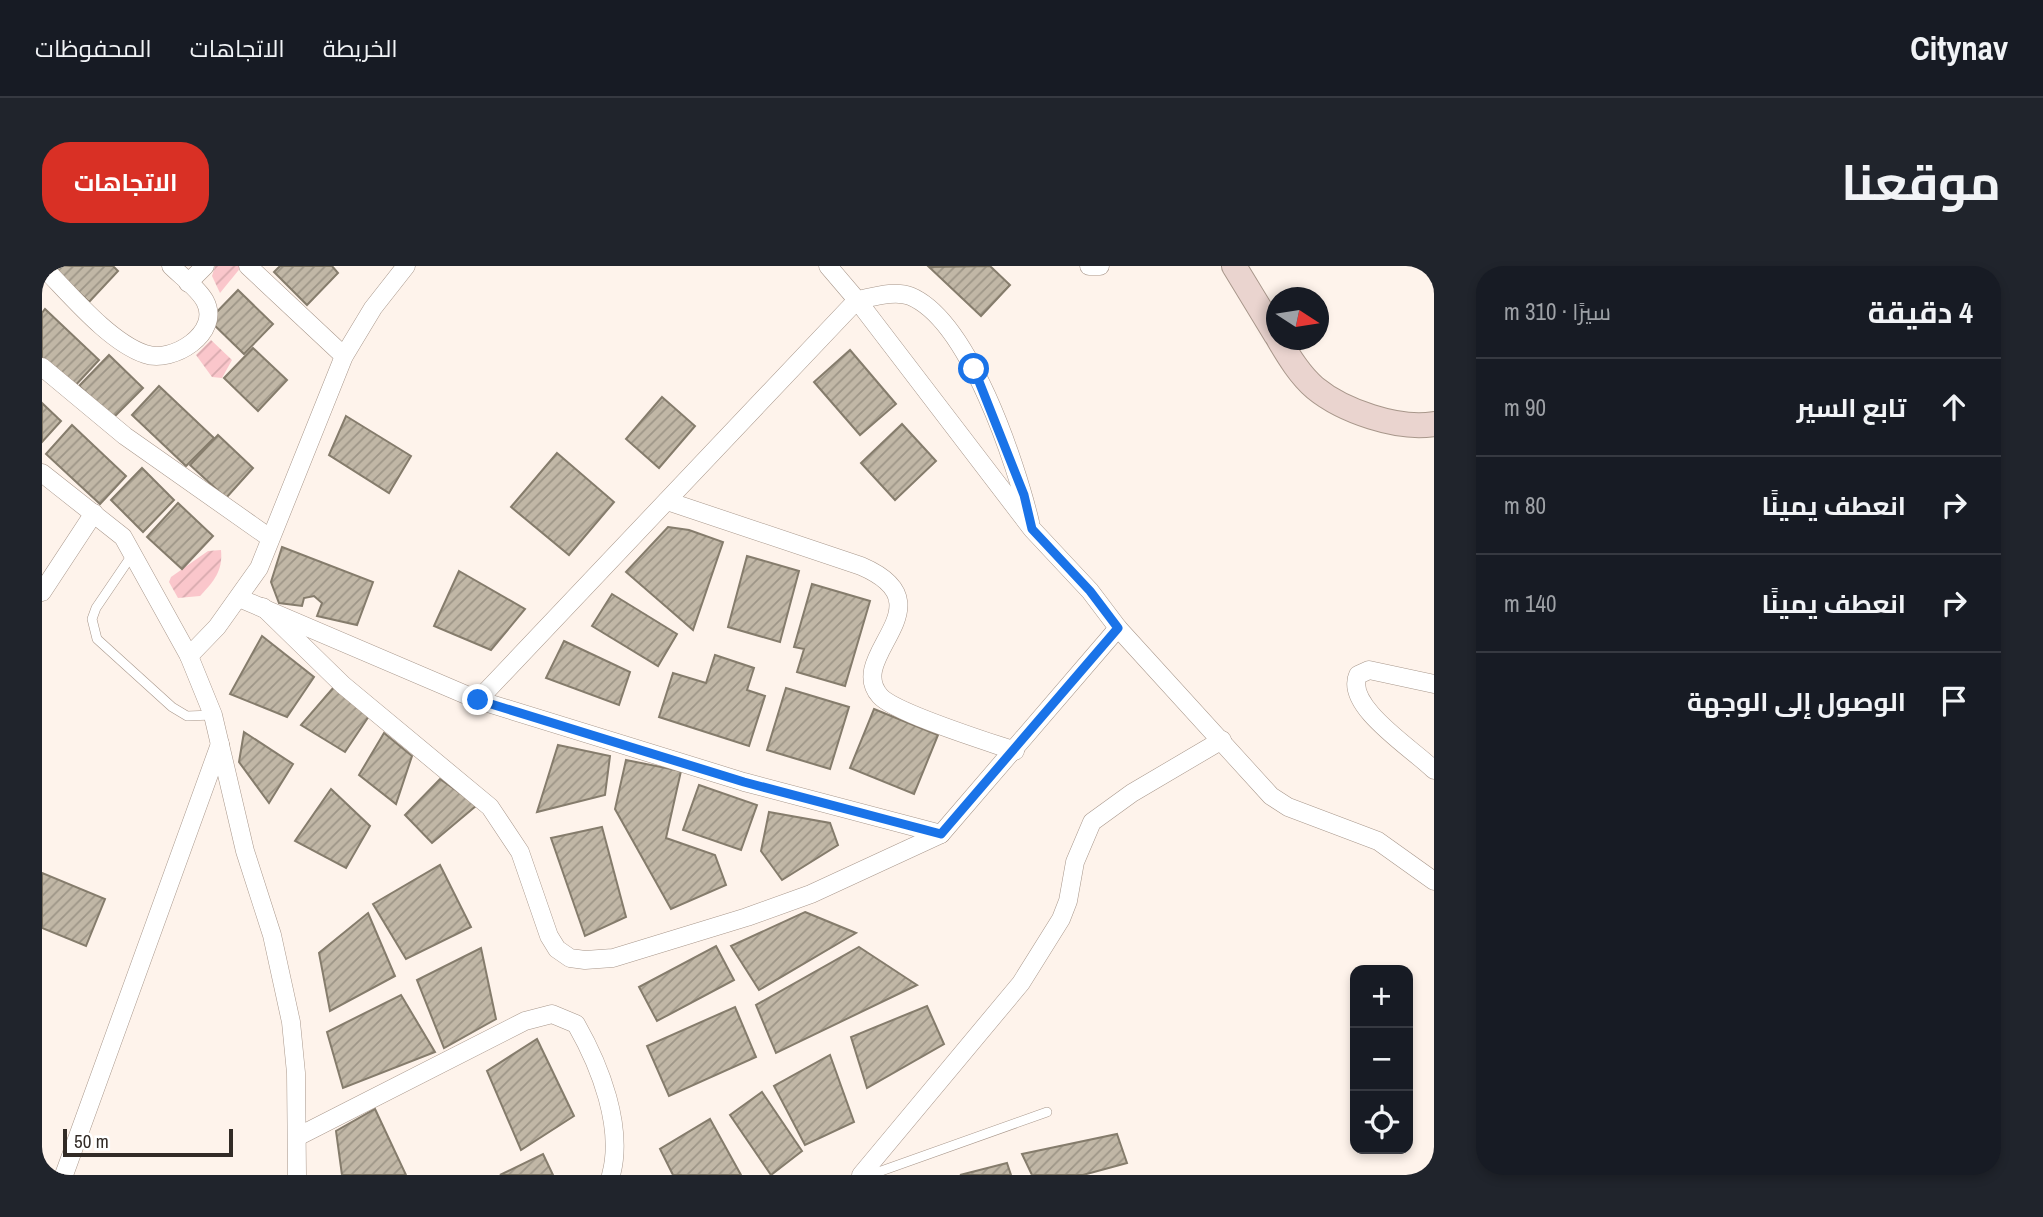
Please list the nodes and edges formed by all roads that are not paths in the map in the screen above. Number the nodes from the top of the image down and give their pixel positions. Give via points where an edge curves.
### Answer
1 (42, 266) edge
2 (171, 266) edge
3 (205, 266) edge
4 (248, 266) edge
5 (828, 266) edge
6 (1089, 266) edge
7 (1100, 266) edge
8 (1234, 266) edge
9 (397, 269) edge
10 (188, 283) junction
11 (857, 299) junction
12 (1266, 319) edge
13 (1286, 350) edge
14 (344, 356) junction
15 (42, 367) edge
16 (1434, 424) edge
17 (42, 473) edge
18 (667, 501) junction
19 (94, 513) junction
20 (1032, 529) junction
21 (270, 538) junction
22 (133, 553) junction
23 (42, 592) edge
24 (239, 598) junction
25 (264, 607) junction
26 (1118, 628) junction
27 (189, 656) junction
28 (1434, 684) edge
29 (478, 700) junction
30 (213, 715) junction
31 (1222, 740) junction
32 (221, 743) junction
33 (1015, 751) junction
34 (1434, 769) edge
35 (941, 834) junction
36 (1434, 881) edge
37 (1047, 1112) dead end
38 (299, 1136) junction
39 (64, 1175) edge
40 (297, 1175) edge
41 (611, 1175) edge
42 (861, 1175) edge
43 (870, 1175) edge

1 - 10 street via 128,347 148,356 174,352 198,338 207,309 205,300
2 - 10 street
3 - 10 street
4 - 14 street
5 - 11 street
6 - 7 street
8 - 12 main road
9 - 14 street
11 - 18 street
11 - 20 street
11 - 20 street via 908,295 937,317 959,343 999,429
13 - 16 main road via 1325,395 1394,421
14 - 21 street
15 - 21 street via 134,443
17 - 19 street
18 - 29 street
18 - 33 street via 861,566 888,580 898,600 898,612 873,673 881,696
19 - 22 street via 118,531
19 - 23 street
20 - 26 street
21 - 24 street via 259,568
22 - 27 street
22 - 30 lane via 96,608 92,620 97,639 172,707 187,716
24 - 25 street
24 - 27 street
25 - 29 street
25 - 35 street via 344,685 490,807 520,852 548,936 570,958 613,958 747,918
26 - 31 street
26 - 33 street
27 - 30 street
28 - 34 street via 1369,670 1354,683 1364,706
29 - 35 street via 744,782
30 - 32 street
31 - 36 street via 1271,796 1378,841
31 - 42 street via 1092,822 1075,862 1061,919 1021,983
32 - 38 street via 292,1023
32 - 39 street
33 - 35 street
37 - 43 lane
38 - 40 street
38 - 41 street via 526,1021 552,1013 576,1024 593,1061 616,1127

